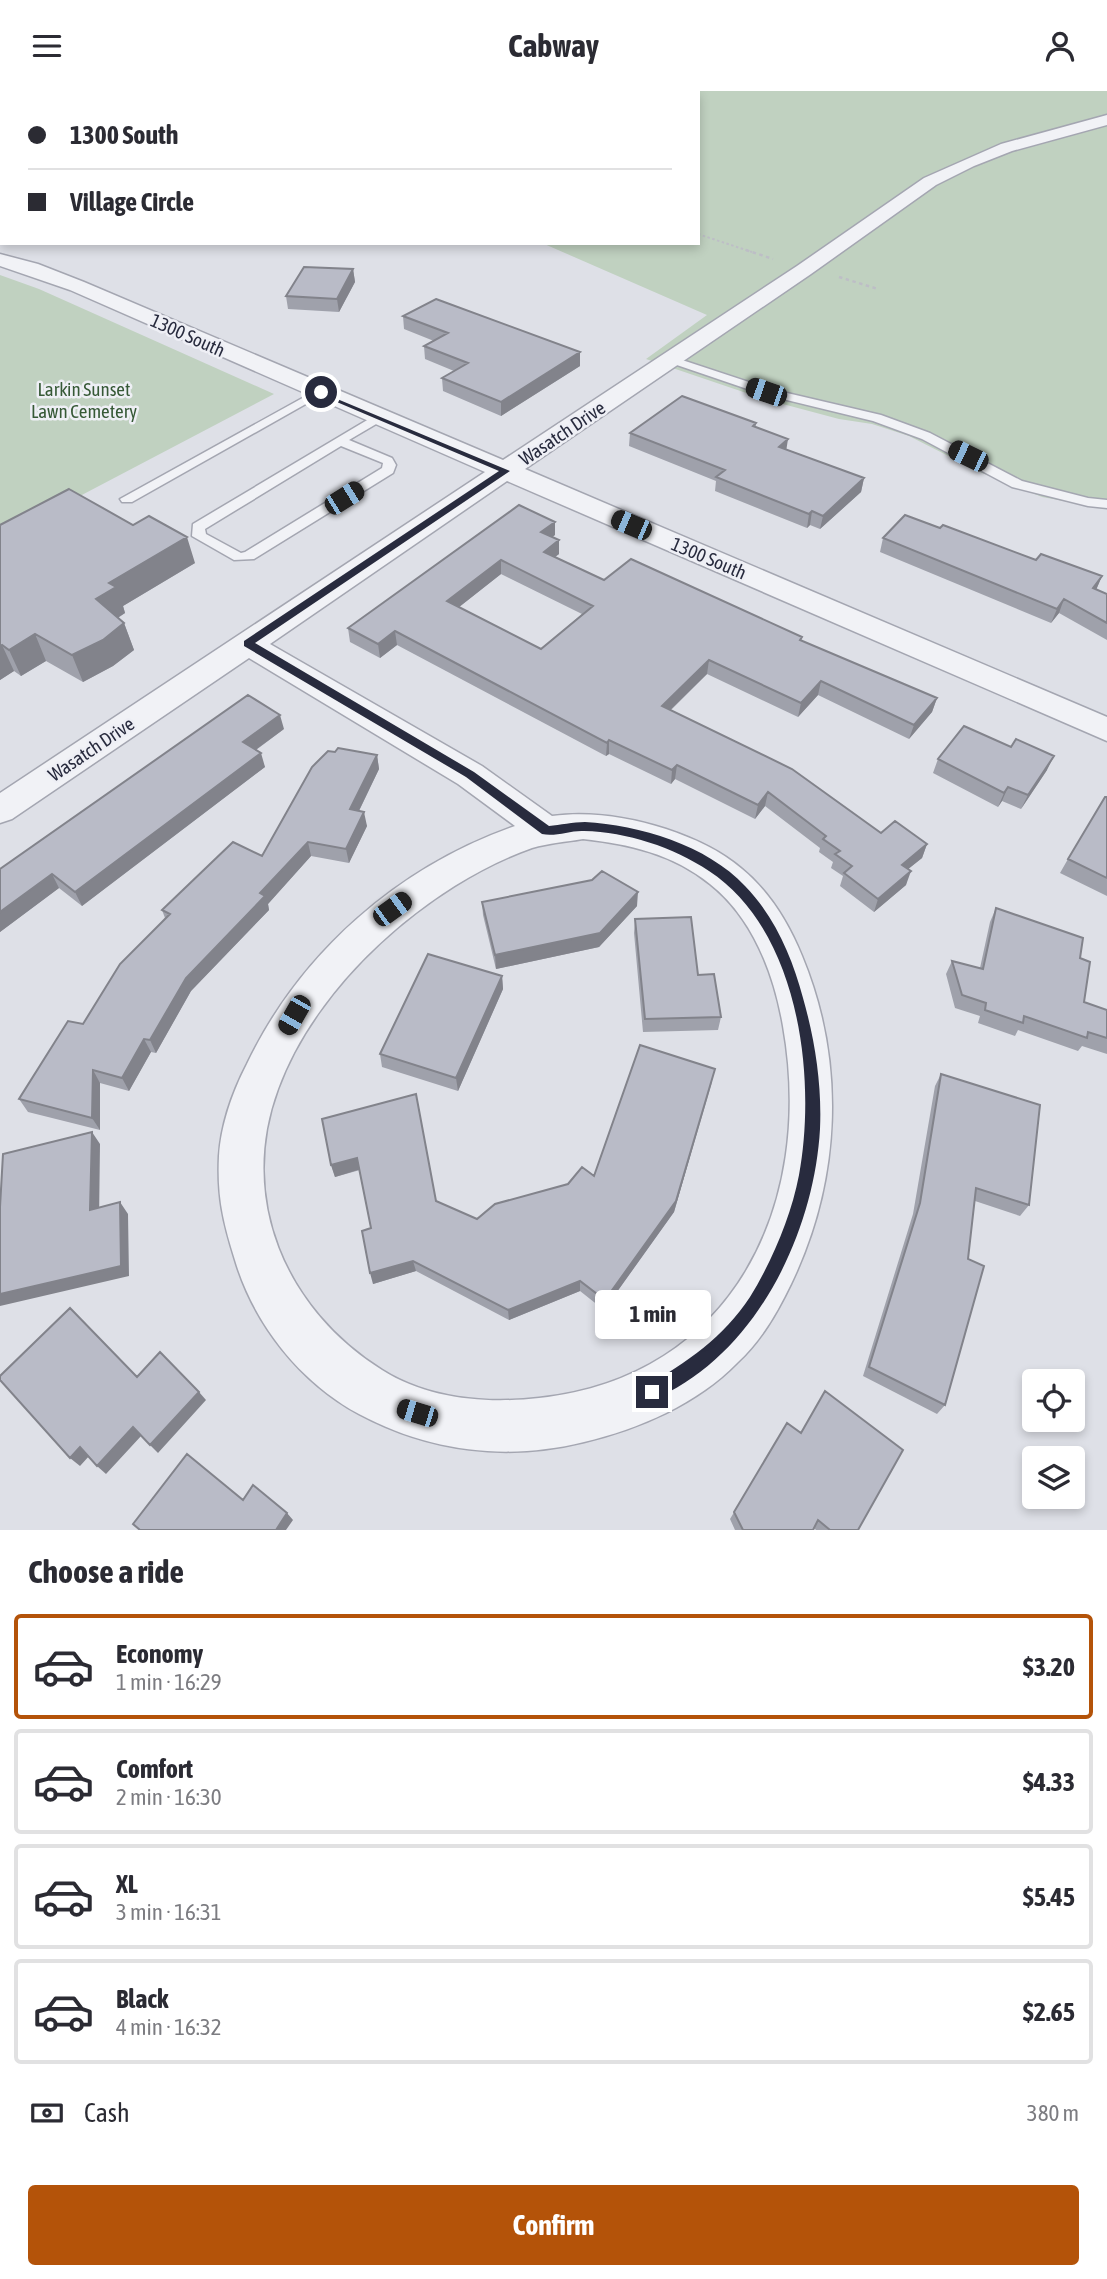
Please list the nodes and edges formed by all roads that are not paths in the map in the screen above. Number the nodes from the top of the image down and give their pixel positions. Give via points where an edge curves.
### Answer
1 (1107, 120) edge
2 (0, 260) edge
3 (671, 360) junction
4 (321, 392) junction
5 (379, 418) junction
6 (340, 441) junction
7 (506, 471) junction
8 (127, 499) dead end
9 (1107, 504) edge
10 (248, 643) junction
11 (1107, 730) edge
12 (0, 810) edge
13 (547, 831) junction

1 - 3 street, Wasatch Drive via 949,171
2 - 4 street, 1300 South via 68,282
3 - 7 street, Wasatch Drive
3 - 9 lane via 766,392 877,418 926,436 1017,484
4 - 5 street, 1300 South
4 - 8 lane
5 - 6 lane
5 - 7 street, 1300 South
6 - 6 lane via 198,527 199,536 239,557 249,556 388,470 388,461
7 - 10 street, Wasatch Drive
7 - 11 street, 1300 South
10 - 12 street, Wasatch Drive
10 - 13 street via 470,775
13 - 13 street via 583,826 657,840 713,867 740,887 760,913 778,944 804,1023 812,1072 813,1129 806,1178 778,1262 754,1304 725,1342 686,1373 635,1402 582,1418 524,1427 456,1425 388,1401 347,1378 307,1341 274,1297 251,1249 239,1199 241,1148 251,1103 270,1057 294,1015 348,948 378,920 437,879 504,845

